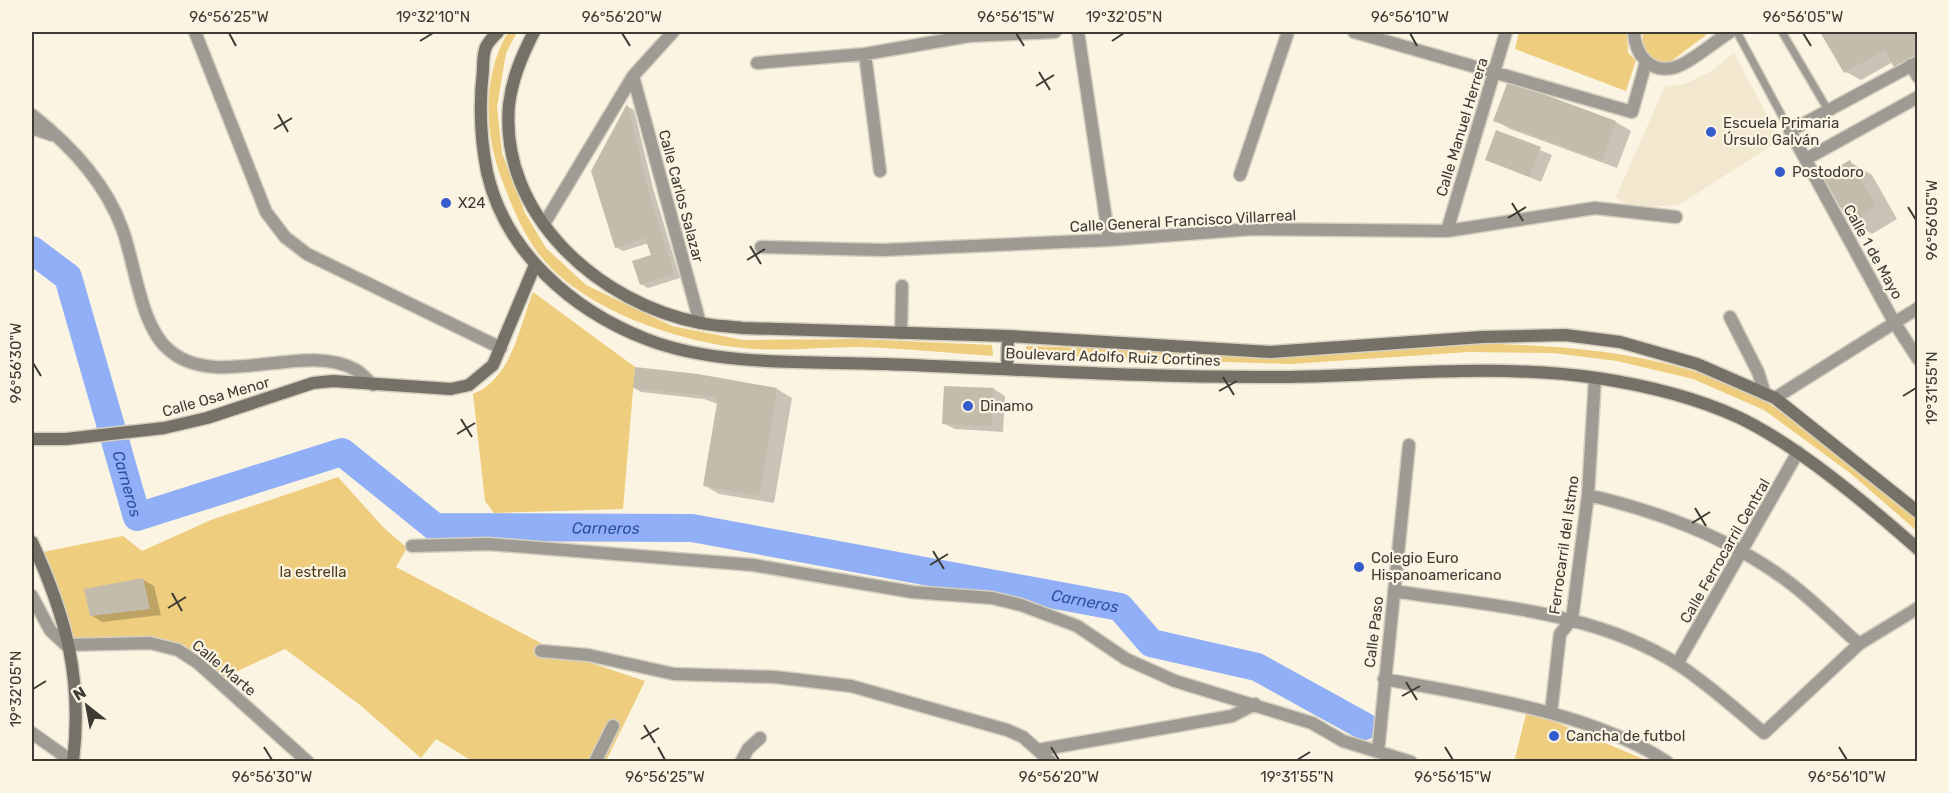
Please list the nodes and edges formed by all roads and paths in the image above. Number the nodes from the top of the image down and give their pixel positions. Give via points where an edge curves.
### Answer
1 (195, 32) edge
2 (498, 32) edge
3 (534, 32) edge
4 (673, 32) edge
5 (1055, 32) edge
6 (1078, 32) edge
7 (1287, 32) edge
8 (1354, 32) edge
9 (1506, 32) edge
10 (1634, 32) edge
11 (1730, 32) edge
12 (1737, 32) edge
13 (1782, 32) edge
14 (865, 54) junction
15 (1646, 62) junction
16 (757, 63) dead end
17 (1914, 63) edge
18 (1496, 70) junction
19 (633, 76) junction
20 (1917, 77) edge
21 (1917, 97) edge
22 (1828, 110) junction
23 (32, 115) edge
24 (32, 128) edge
25 (1790, 131) junction
26 (62, 139) junction
27 (1806, 159) junction
28 (880, 171) dead end
29 (1239, 175) dead end
30 (1676, 217) dead end
31 (544, 224) junction
32 (1447, 231) junction
33 (1109, 240) junction
34 (761, 247) dead end
35 (535, 265) junction
36 (902, 286) dead end
37 (1917, 308) edge
38 (1730, 317) dead end
39 (1894, 322) junction
40 (700, 323) junction
41 (902, 333) junction
42 (1008, 336) junction
43 (501, 348) junction
44 (1917, 359) edge
45 (1007, 369) junction
46 (1595, 378) junction
47 (373, 385) junction
48 (1770, 396) junction
49 (32, 439) edge
50 (1409, 445) dead end
51 (1798, 452) junction
52 (1588, 495) junction
53 (1917, 512) edge
54 (32, 542) edge
55 (412, 546) dead end
56 (1917, 549) edge
57 (1741, 553) junction
58 (1394, 591) junction
59 (32, 596) edge
60 (1917, 608) edge
61 (1572, 619) junction
62 (1859, 644) junction
63 (66, 645) junction
64 (541, 651) dead end
65 (1677, 664) junction
66 (1384, 679) junction
67 (1256, 704) junction
68 (1551, 713) junction
69 (613, 726) dead end
70 (32, 733) edge
71 (760, 738) dead end
72 (1378, 747) junction
73 (1038, 750) junction
74 (73, 762) edge
75 (308, 762) edge
76 (595, 762) edge
77 (741, 762) edge
78 (1051, 762) edge
79 (1411, 762) edge
80 (1667, 762) edge

1 - 43 street via 266,212 285,237 308,254
2 - 35 main road, Boulevard Adolfo Ruiz Cortines via 485,47 479,106 481,144 491,188 508,228
3 - 31 main road, Boulevard Adolfo Ruiz Cortines via 518,64 509,105 511,150 523,190
4 - 19 street
5 - 14 street via 969,36
6 - 33 street
7 - 29 street
8 - 18 street
9 - 18 street, Calle Manuel Herrera
10 - 15 street via 1638,54
11 - 15 street via 1676,67 1660,69
12 - 25 lane, Calle 1 de Mayo
13 - 22 lane
14 - 16 street
14 - 28 street
15 - 18 street via 1632,112
17 - 20 street
17 - 22 street
18 - 32 street, Calle Manuel Herrera
19 - 31 street
19 - 40 street, Calle Carlos Salazar
21 - 27 street
22 - 25 street
23 - 26 street
24 - 26 street
25 - 27 street, Calle 1 de Mayo
26 - 47 street via 96,180 121,226 146,314 167,349 184,361 211,367 324,361 355,369
27 - 39 street, Calle 1 de Mayo
30 - 32 street, Calle General Francisco Villarreal via 1595,208
31 - 40 main road, Boulevard Adolfo Ruiz Cortines via 561,247 590,274 655,310
32 - 33 street, Calle General Francisco Villarreal via 1252,229
33 - 34 street, Calle General Francisco Villarreal via 883,250
35 - 43 main road, Calle Osa Menor
35 - 45 main road, Boulevard Adolfo Ruiz Cortines via 568,296 609,321 648,340 696,354
36 - 41 street
37 - 39 street
38 - 48 street
39 - 44 street, Calle 1 de Mayo
39 - 48 street
40 - 41 main road, Boulevard Adolfo Ruiz Cortines
41 - 42 main road, Boulevard Adolfo Ruiz Cortines
42 - 45 main road
42 - 48 main road, Boulevard Adolfo Ruiz Cortines via 1270,352 1565,335 1620,342 1697,364
43 - 47 main road, Calle Osa Menor via 493,365 469,385 451,389
45 - 46 main road, Boulevard Adolfo Ruiz Cortines via 1274,377 1488,370
46 - 51 main road, Boulevard Adolfo Ruiz Cortines via 1658,390 1737,417
46 - 52 street, Ferrocarril del Istmo
47 - 49 main road, Calle Osa Menor via 313,383 207,418 125,433
48 - 53 main road, Boulevard Adolfo Ruiz Cortines
50 - 58 street, Calle Paso
51 - 56 main road, Boulevard Adolfo Ruiz Cortines
51 - 57 street, Calle Ferrocarril Central
52 - 57 street via 1634,506 1700,531
52 - 61 street, Ferrocarril del Istmo
54 - 63 main road via 62,615
55 - 67 street via 488,544 731,563 912,592 992,598 1077,626 1126,659 1175,681
57 - 62 street via 1786,580
57 - 65 street, Calle Ferrocarril Central
58 - 61 street
58 - 66 street, Calle Paso
59 - 63 street via 50,630
60 - 62 street
61 - 65 street via 1626,638
61 - 68 street, Ferrocarril del Istmo via 1560,634
62 - 65 street via 1764,733
63 - 74 main road via 78,711
63 - 75 street, Calle Marte via 150,643 178,650 198,663
64 - 73 street via 588,655 674,674 775,677 851,686 1007,730
66 - 68 street
66 - 72 street, Calle Paso
67 - 72 street via 1312,723 1343,741
67 - 73 street via 1232,717
68 - 80 street via 1599,729
69 - 76 street
70 - 74 street
71 - 77 street
72 - 79 street
73 - 78 street

